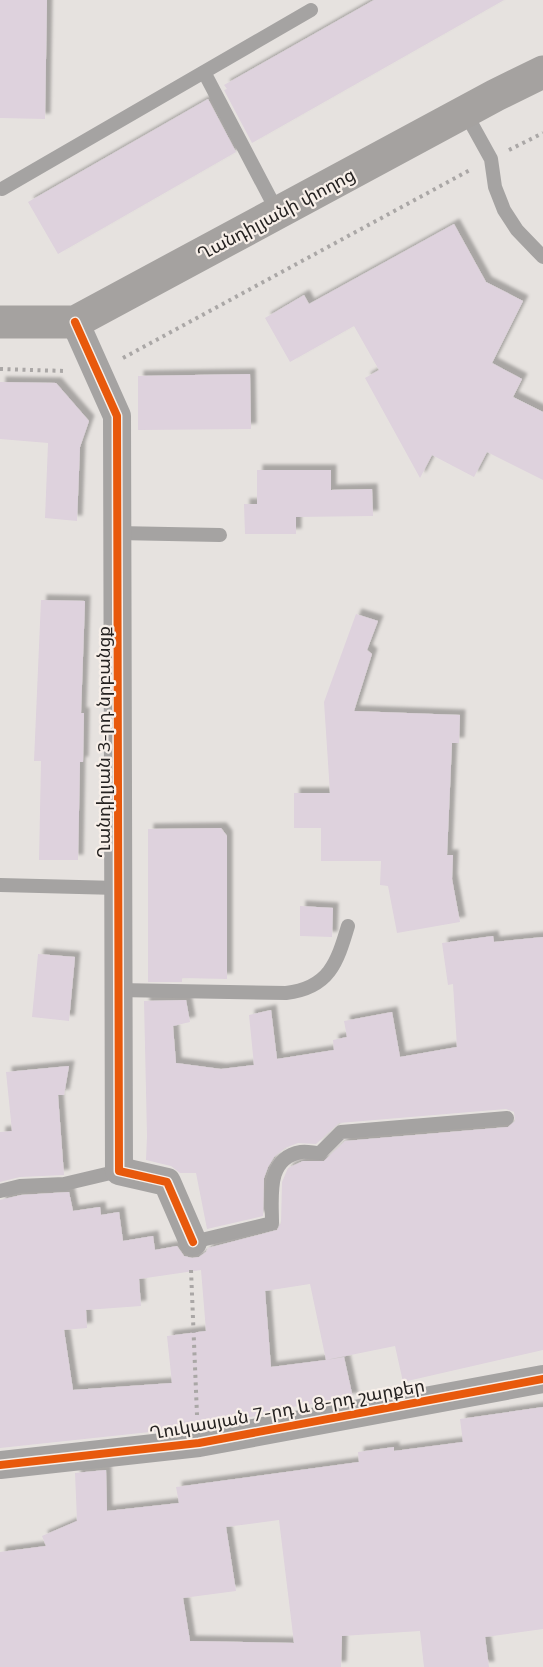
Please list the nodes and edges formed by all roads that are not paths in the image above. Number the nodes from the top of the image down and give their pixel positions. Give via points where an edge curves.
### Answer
1 (311, 10) dead end
2 (204, 72) junction
3 (543, 72) edge
4 (465, 112) junction
5 (2, 189) dead end
6 (278, 213) junction
7 (543, 257) edge
8 (0, 322) edge
9 (75, 322) junction
10 (117, 533) junction
11 (219, 535) dead end
12 (0, 885) edge
13 (118, 888) junction
14 (348, 926) dead end
15 (118, 990) junction
16 (507, 1118) dead end
17 (119, 1171) junction
18 (0, 1191) edge
19 (193, 1242) joint
20 (543, 1378) edge
21 (0, 1465) edge

1 - 2 lane
2 - 5 lane
2 - 6 lane
3 - 4 main road, Ղանդիլյանի փողոց
4 - 6 main road, Ղանդիլյանի փողոց
4 - 7 lane via 491,159 495,187 504,210
6 - 9 main road, Ղանդիլյանի փողոց
8 - 9 main road, Ղանդիլյանի փողոց
9 - 10 street, Ղանդիլյան 3-րդ նրբանցք via 117,416
10 - 11 lane
10 - 13 street, Ղանդիլյան 3-րդ նրբանցք
12 - 13 lane
13 - 15 street, Ղանդիլյան 3-րդ նրբանցք
14 - 15 lane via 326,976 302,991
15 - 17 street, Ղանդիլյան 3-րդ նրբանցք
16 - 19 lane via 341,1132 320,1153 300,1152 281,1162 273,1174 272,1222
17 - 18 lane via 64,1184
17 - 19 street via 167,1182
20 - 21 street, Ղուկասյան 7-րդ և 8-րդ շարքեր via 199,1443

